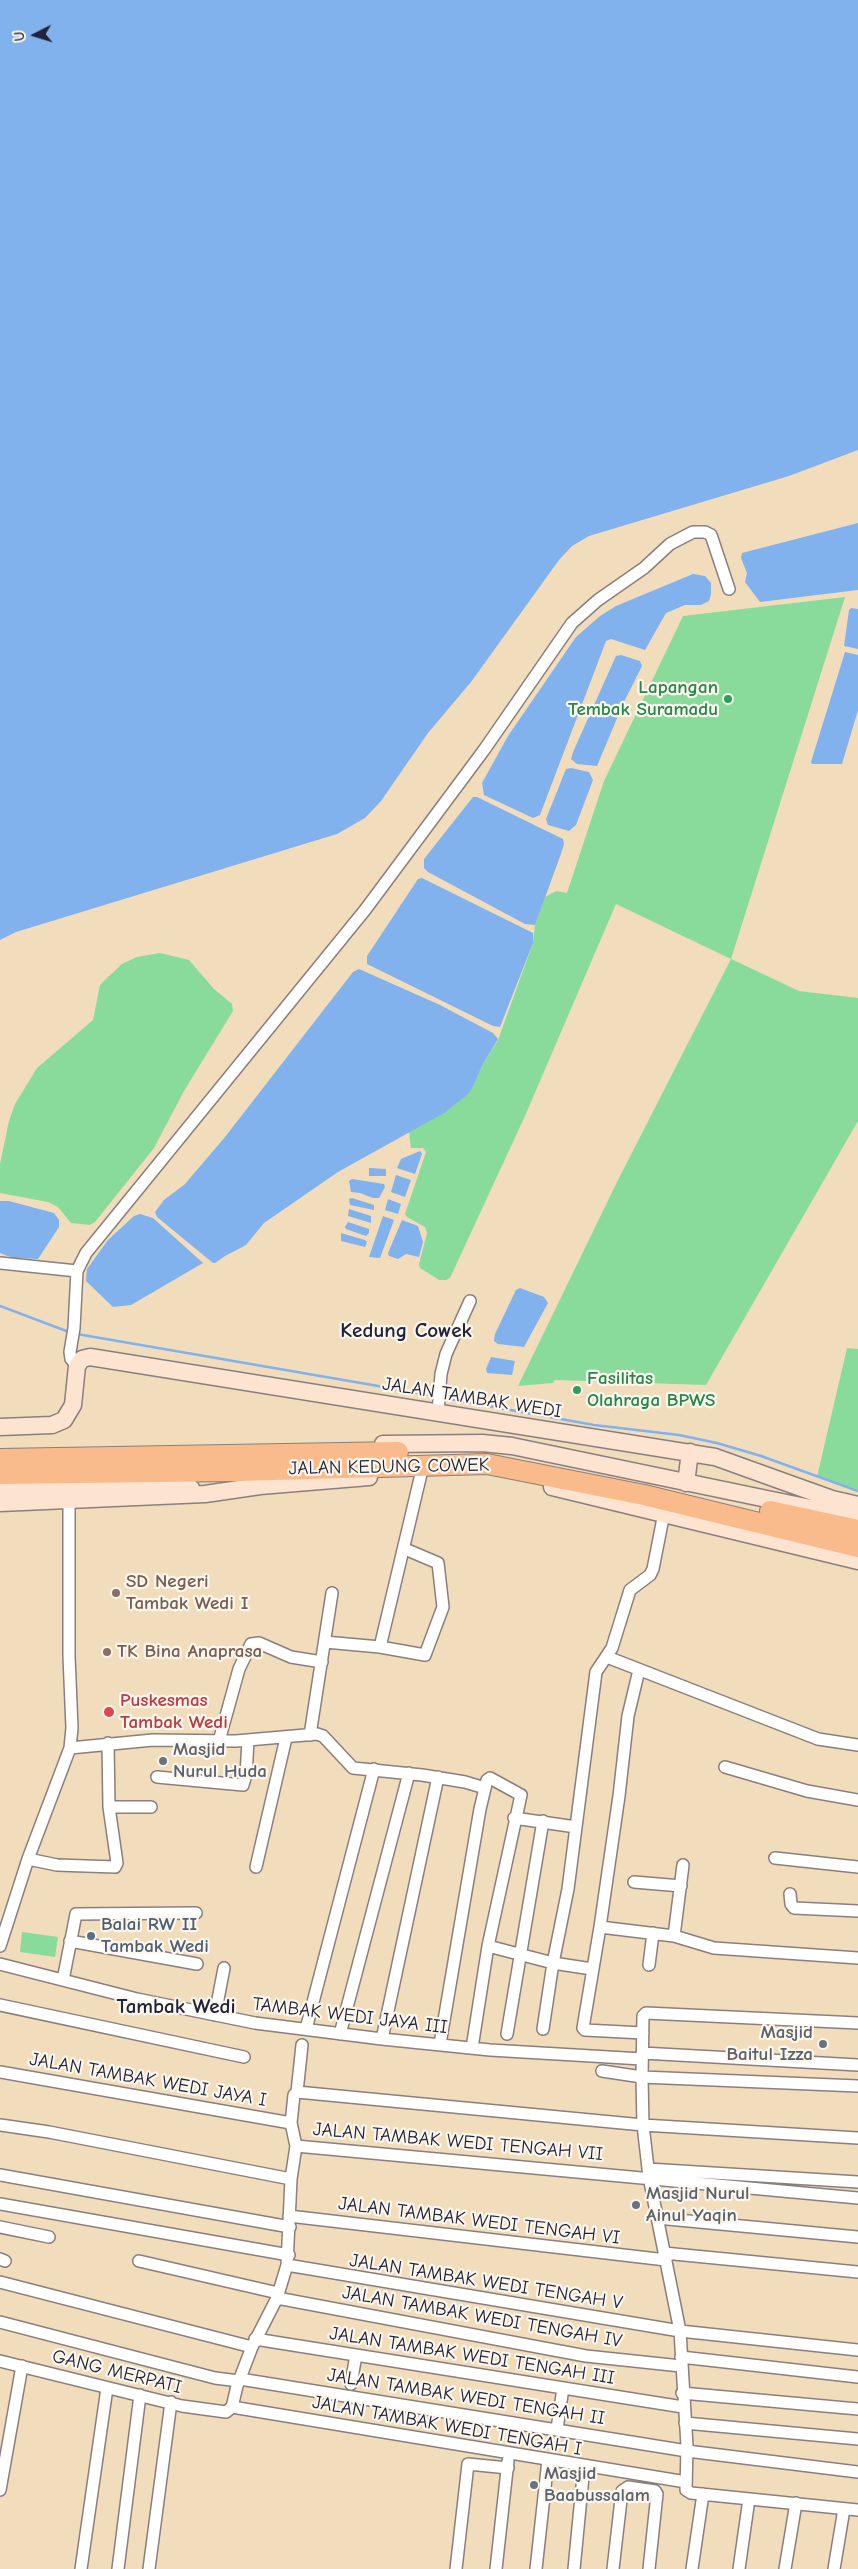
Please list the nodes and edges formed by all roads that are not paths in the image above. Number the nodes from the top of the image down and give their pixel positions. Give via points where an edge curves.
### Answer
1 (730, 589) dead end
2 (0, 1263) edge
3 (77, 1271) junction
4 (470, 1301) dead end
5 (77, 1366) junction
6 (438, 1408) junction
7 (0, 1427) edge
8 (0, 1449) edge
9 (690, 1452) junction
10 (0, 1459) edge
11 (0, 1474) edge
12 (421, 1474) junction
13 (686, 1483) junction
14 (260, 1486) junction
15 (0, 1487) edge
16 (69, 1502) junction
17 (0, 1503) edge
18 (858, 1505) edge
19 (830, 1506) junction
20 (664, 1513) junction
21 (858, 1518) edge
22 (858, 1530) edge
23 (405, 1549) junction
24 (855, 1555) edge
25 (332, 1593) dead end
26 (325, 1642) junction
27 (380, 1647) junction
28 (607, 1657) junction
29 (322, 1662) junction
30 (639, 1670) junction
31 (310, 1735) junction
32 (286, 1738) junction
33 (219, 1741) junction
34 (248, 1741) junction
35 (108, 1743) junction
36 (858, 1745) edge
37 (70, 1748) junction
38 (725, 1767) dead end
39 (374, 1769) junction
40 (409, 1773) junction
41 (157, 1777) dead end
42 (438, 1778) junction
43 (484, 1788) junction
44 (858, 1800) edge
45 (109, 1807) junction
46 (151, 1807) dead end
47 (514, 1818) junction
48 (543, 1821) junction
49 (576, 1827) junction
50 (775, 1858) dead end
51 (28, 1859) junction
52 (683, 1865) dead end
53 (858, 1867) edge
54 (256, 1868) dead end
55 (634, 1882) dead end
56 (681, 1886) junction
57 (790, 1894) dead end
58 (858, 1912) edge
59 (196, 1913) dead end
60 (600, 1927) junction
61 (653, 1932) junction
62 (674, 1936) junction
63 (70, 1941) junction
64 (0, 1946) edge
65 (488, 1946) junction
66 (521, 1953) junction
67 (858, 1958) edge
68 (553, 1963) junction
69 (0, 1964) edge
70 (197, 1964) dead end
71 (649, 1965) dead end
72 (224, 1968) dead end
73 (592, 1969) junction
74 (63, 1980) junction
75 (0, 2005) edge
76 (215, 2015) junction
77 (858, 2023) edge
78 (306, 2029) junction
79 (543, 2029) dead end
80 (643, 2033) junction
81 (340, 2034) junction
82 (506, 2034) dead end
83 (382, 2040) junction
84 (440, 2044) junction
85 (302, 2045) dead end
86 (472, 2048) junction
87 (642, 2056) junction
88 (244, 2057) dead end
89 (858, 2064) edge
90 (602, 2071) dead end
91 (0, 2072) edge
92 (642, 2076) junction
93 (858, 2086) edge
94 (297, 2092) junction
95 (291, 2123) junction
96 (0, 2125) edge
97 (643, 2125) junction
98 (858, 2138) edge
99 (296, 2146) junction
100 (649, 2173) junction
101 (0, 2175) edge
102 (291, 2179) junction
103 (858, 2182) edge
104 (858, 2198) edge
105 (0, 2204) edge
106 (658, 2218) junction
107 (289, 2221) junction
108 (0, 2227) edge
109 (858, 2237) edge
110 (49, 2238) dead end
111 (665, 2257) junction
112 (288, 2260) junction
113 (139, 2261) dead end
114 (858, 2272) edge
115 (0, 2282) edge
116 (277, 2295) junction
117 (0, 2322) edge
118 (680, 2331) junction
119 (254, 2343) junction
120 (858, 2350) edge
121 (356, 2355) junction
122 (0, 2361) edge
123 (681, 2362) junction
124 (22, 2366) junction
125 (858, 2377) edge
126 (240, 2380) junction
127 (351, 2384) dead end
128 (107, 2388) junction
129 (563, 2388) junction
130 (682, 2393) junction
131 (140, 2395) junction
132 (171, 2402) junction
133 (683, 2407) junction
134 (858, 2409) edge
135 (229, 2410) junction
136 (685, 2422) junction
137 (557, 2429) junction
138 (858, 2439) edge
139 (687, 2451) junction
140 (509, 2454) junction
141 (548, 2460) junction
142 (584, 2466) junction
143 (508, 2468) junction
144 (858, 2472) edge
145 (686, 2487) junction
146 (0, 2490) edge
147 (703, 2494) junction
148 (750, 2499) junction
149 (796, 2503) junction
150 (844, 2509) junction
151 (858, 2510) edge
152 (81, 2569) edge
153 (118, 2569) edge
154 (149, 2569) edge
155 (456, 2569) edge
156 (496, 2569) edge
157 (536, 2569) edge
158 (574, 2569) edge
159 (613, 2569) edge
160 (649, 2569) edge
161 (692, 2569) edge
162 (739, 2569) edge
163 (785, 2569) edge
164 (834, 2569) edge

1 - 3 street via 711,535 692,532 670,544 572,623 484,750 365,910 86,1253
2 - 3 street
3 - 5 street via 71,1359
4 - 6 street via 446,1354
5 - 6 main road, JALAN TAMBAK WEDI via 82,1359 90,1357
5 - 7 main road via 73,1405 64,1420 52,1425
6 - 9 main road, JALAN TAMBAK WEDI
8 - 13 main road via 482,1443 512,1446
9 - 13 main road
9 - 19 main road, JALAN TAMBAK WEDI via 715,1457
10 - 22 highway, JALAN KEDUNG COWEK via 495,1451
11 - 24 highway, JALAN KEDUNG COWEK via 487,1464 644,1495
12 - 14 main road, JALAN KEDUNG COWEK
12 - 20 main road, JALAN KEDUNG COWEK via 500,1475
12 - 23 street
13 - 19 main road
14 - 15 main road via 192,1488 156,1483
14 - 16 main road via 205,1494
16 - 17 main road
16 - 37 street
18 - 19 main road, JALAN TAMBAK WEDI
19 - 21 main road
20 - 24 main road, JALAN KEDUNG COWEK
20 - 28 street via 653,1569 630,1590
23 - 27 street
23 - 27 street via 438,1563 443,1607 425,1655
25 - 26 street
26 - 27 street
26 - 29 street
28 - 30 street
28 - 49 street via 594,1678
29 - 31 street
29 - 33 street via 291,1658 259,1643 251,1644 239,1669
30 - 36 street via 818,1739
30 - 60 street via 628,1716
31 - 32 street
31 - 39 street via 323,1736 349,1766
32 - 34 street
32 - 54 street
33 - 34 street
33 - 35 street
34 - 41 street via 243,1785
35 - 37 street
35 - 45 street
37 - 51 street
38 - 44 street via 807,1791
39 - 40 street
39 - 78 street
40 - 42 street
40 - 81 street
42 - 43 street
42 - 83 street
43 - 47 street via 490,1778 520,1792
43 - 84 street
45 - 46 street
45 - 51 street via 115,1867 57,1866
47 - 48 street
47 - 65 street
48 - 49 street
48 - 66 street
49 - 68 street
50 - 53 street
51 - 64 street
52 - 56 street
55 - 56 street
56 - 62 street
57 - 58 street via 794,1908
59 - 63 street via 79,1913 75,1916
60 - 61 street
60 - 73 street
61 - 62 street
61 - 71 street
62 - 67 street via 714,1948
63 - 70 street
63 - 74 street
65 - 66 street
65 - 86 street
66 - 68 street
66 - 82 street
68 - 73 street
68 - 79 street
69 - 74 street, TAMBAK WEDI JAYA III
72 - 76 street
73 - 80 street via 584,2029
74 - 76 street, TAMBAK WEDI JAYA III
75 - 88 street
76 - 78 street, TAMBAK WEDI JAYA III
77 - 80 street via 646,2013 643,2016
78 - 81 street, TAMBAK WEDI JAYA III
80 - 87 street
81 - 83 street, TAMBAK WEDI JAYA III
83 - 84 street, TAMBAK WEDI JAYA III
84 - 86 street, TAMBAK WEDI JAYA III
85 - 94 street
86 - 87 street, TAMBAK WEDI JAYA III
87 - 89 street, TAMBAK WEDI JAYA III
87 - 92 street
90 - 92 street
91 - 95 street, JALAN TAMBAK WEDI JAYA I
92 - 93 street
92 - 97 street
94 - 95 street
94 - 97 street
95 - 99 street
96 - 102 street
97 - 98 street
97 - 100 street
99 - 100 street, JALAN TAMBAK WEDI TENGAH VII
99 - 102 street, JALAN TAMBAK WEDI TENGAH VII
100 - 103 street
100 - 104 street
100 - 106 street
101 - 107 street, JALAN TAMBAK WEDI TENGAH VI
102 - 107 street, JALAN TAMBAK WEDI TENGAH VII
105 - 112 street, JALAN TAMBAK WEDI TENGAH V
106 - 109 street
106 - 111 street
107 - 111 street, JALAN TAMBAK WEDI TENGAH VI
107 - 112 street, JALAN TAMBAK WEDI TENGAH VII
108 - 110 street
111 - 114 street, JALAN TAMBAK WEDI TENGAH VI
111 - 118 street
112 - 116 street, JALAN TAMBAK WEDI TENGAH VII
112 - 118 street, JALAN TAMBAK WEDI TENGAH V
113 - 116 street, JALAN TAMBAK WEDI TENGAH IV
115 - 119 street, JALAN TAMBAK WEDI TENGAH III
116 - 119 street, JALAN TAMBAK WEDI TENGAH VII
116 - 123 street, JALAN TAMBAK WEDI TENGAH IV via 586,2356
117 - 126 street, JALAN TAMBAK WEDI TENGAH II via 215,2378
118 - 120 street, JALAN TAMBAK WEDI TENGAH V
118 - 123 street
119 - 121 street, JALAN TAMBAK WEDI TENGAH III
119 - 126 street, JALAN TAMBAK WEDI TENGAH VII
121 - 127 street
121 - 129 street, JALAN TAMBAK WEDI TENGAH III
122 - 124 street, GANG MERPATI
123 - 125 street, JALAN TAMBAK WEDI TENGAH IV
123 - 130 street
124 - 128 street, GANG MERPATI
124 - 146 street
126 - 135 street, JALAN TAMBAK WEDI TENGAH VII
126 - 137 street, JALAN TAMBAK WEDI TENGAH II
128 - 131 street, GANG MERPATI
128 - 152 street
129 - 133 street, JALAN TAMBAK WEDI TENGAH III
129 - 137 street
130 - 133 street
130 - 134 street
131 - 132 street, GANG MERPATI
131 - 153 street
132 - 135 street, GANG MERPATI
132 - 154 street
133 - 136 street
135 - 140 street, JALAN TAMBAK WEDI TENGAH I
136 - 138 street
136 - 139 street
137 - 139 street, JALAN TAMBAK WEDI TENGAH II
139 - 144 street, JALAN TAMBAK WEDI TENGAH II
139 - 145 street
140 - 141 street, JALAN TAMBAK WEDI TENGAH I
140 - 143 street
141 - 142 street, JALAN TAMBAK WEDI TENGAH I
141 - 157 street
142 - 145 street, JALAN TAMBAK WEDI TENGAH I
142 - 158 street
143 - 155 street via 468,2464
143 - 156 street
145 - 147 street, JALAN TAMBAK WEDI TENGAH I
147 - 148 street, JALAN TAMBAK WEDI TENGAH I
147 - 161 street
148 - 149 street, JALAN TAMBAK WEDI TENGAH I
148 - 162 street
149 - 150 street, JALAN TAMBAK WEDI TENGAH I
149 - 163 street
150 - 151 street, JALAN TAMBAK WEDI TENGAH I
150 - 164 street
159 - 160 street via 622,2490 628,2487 658,2494

